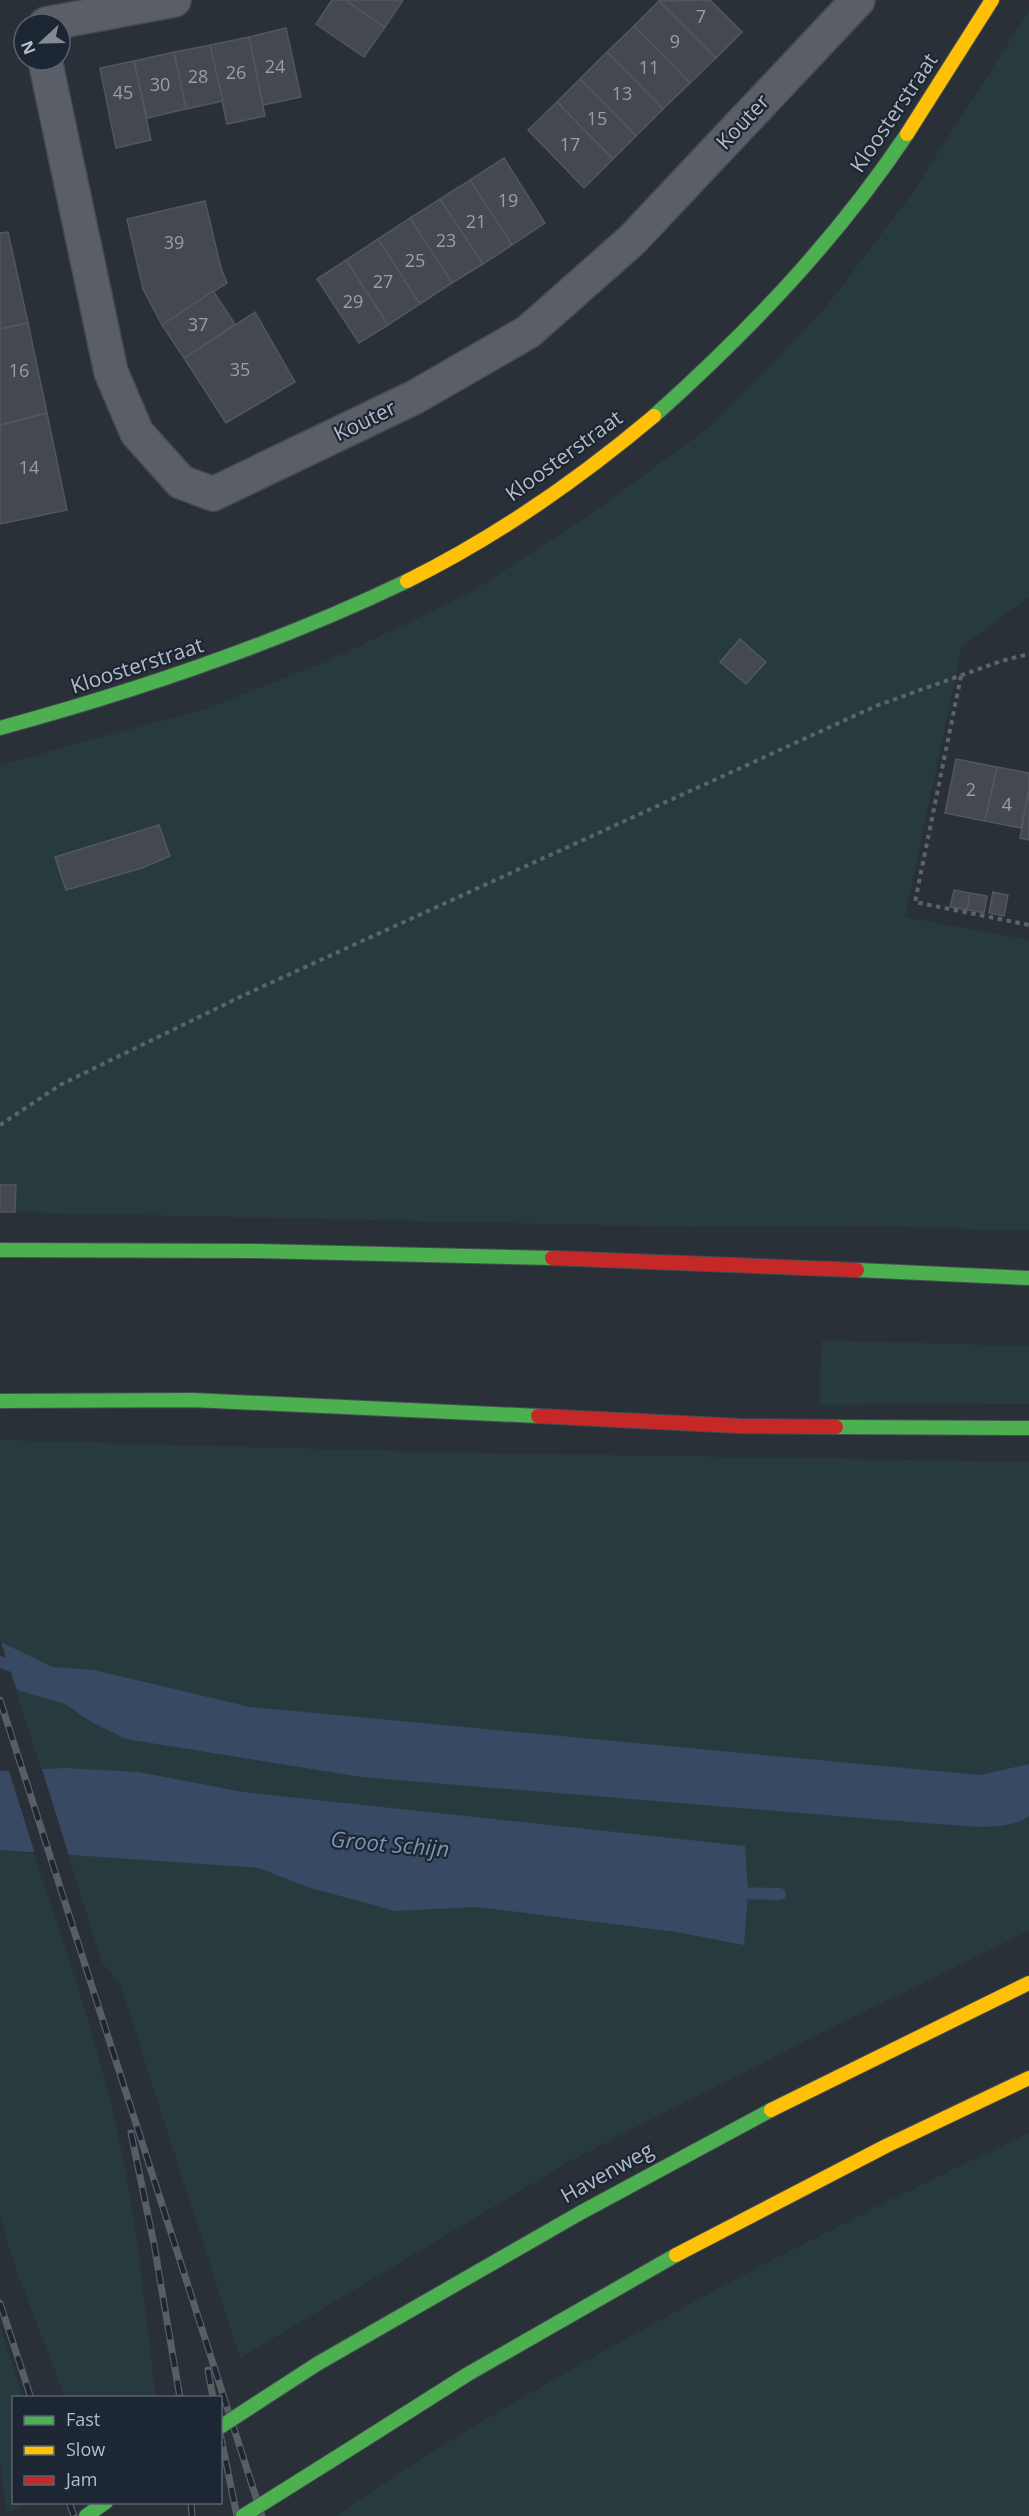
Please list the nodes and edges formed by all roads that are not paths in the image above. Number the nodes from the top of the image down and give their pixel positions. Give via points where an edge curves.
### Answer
1 (174, 0) edge
2 (858, 0) edge
3 (993, 0) edge
4 (72, 19) edge
5 (48, 72) edge
6 (0, 728) edge
7 (0, 1250) edge
8 (1029, 1278) edge
9 (0, 1401) edge
10 (1029, 1428) edge
11 (1029, 1983) edge
12 (1029, 2078) edge
13 (222, 2426) edge
14 (103, 2504) edge
15 (86, 2516) edge
16 (243, 2516) edge

1 - 4 street
2 - 5 street, Kouter via 632,240 528,332 415,397 213,494 182,482 137,433 111,372
3 - 6 main road, Kloosterstraat via 893,154 834,233 784,289 709,366 630,437 545,500 383,593 291,634 204,667
7 - 8 main road via 129,1249 718,1263
9 - 10 main road via 193,1400 740,1426
11 - 13 main road, Havenweg, bridge via 902,2041 721,2135 422,2301
12 - 16 main road, bridge via 936,2121 594,2301 466,2375
14 - 15 main road

